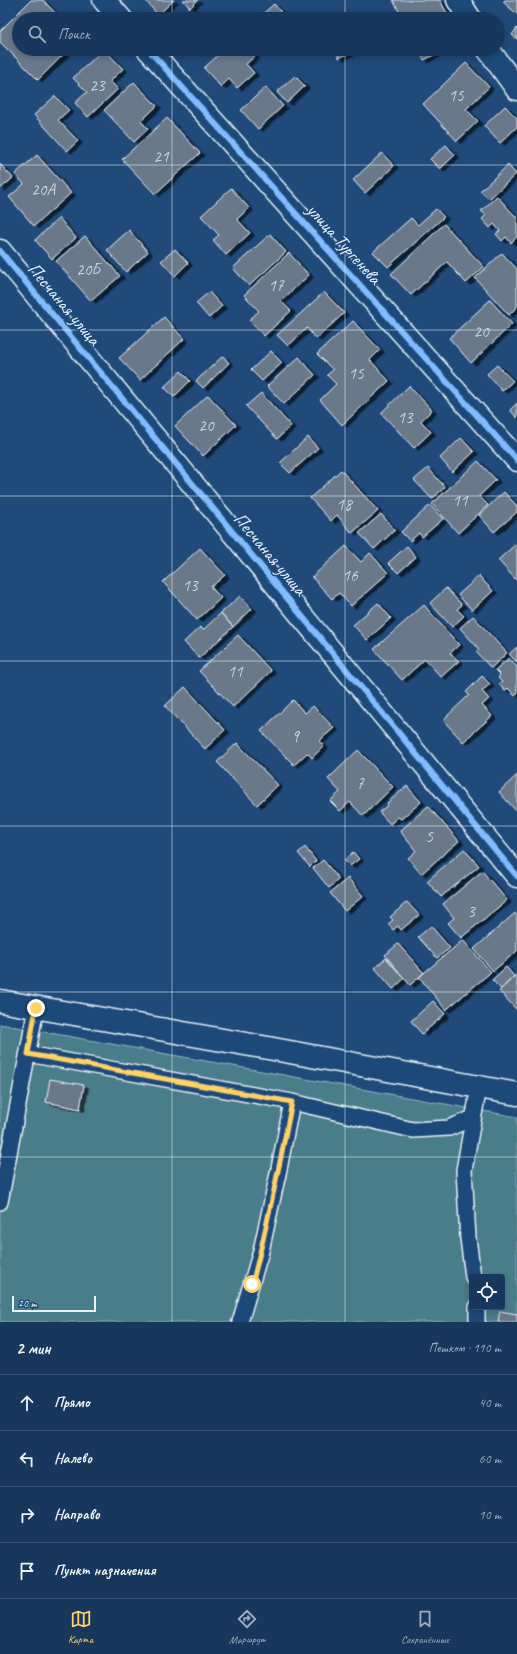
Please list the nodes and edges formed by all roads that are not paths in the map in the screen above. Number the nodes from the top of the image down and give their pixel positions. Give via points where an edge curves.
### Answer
1 (104, 0) edge
2 (458, 0) edge
3 (115, 12) edge
4 (466, 12) edge
5 (154, 56) edge
6 (493, 56) edge
7 (517, 89) edge
8 (0, 251) edge
9 (517, 460) edge
10 (517, 876) edge
11 (0, 1001) edge
12 (36, 1008) junction
13 (28, 1054) junction
14 (479, 1087) junction
15 (517, 1094) edge
16 (292, 1102) junction
17 (473, 1118) junction
18 (0, 1202) edge
19 (473, 1274) edge
20 (477, 1310) edge
21 (240, 1322) edge
22 (477, 1322) edge

1 - 3 street
2 - 4 street
5 - 9 street, улица Тургенева
6 - 7 street
8 - 10 street, Песчаная улица
11 - 12 street
12 - 13 lane
12 - 14 street
13 - 16 lane
13 - 18 lane
14 - 15 street
14 - 17 lane
16 - 17 lane via 413,1130 449,1128
16 - 21 lane via 261,1251
17 - 19 lane via 464,1170
20 - 22 lane

